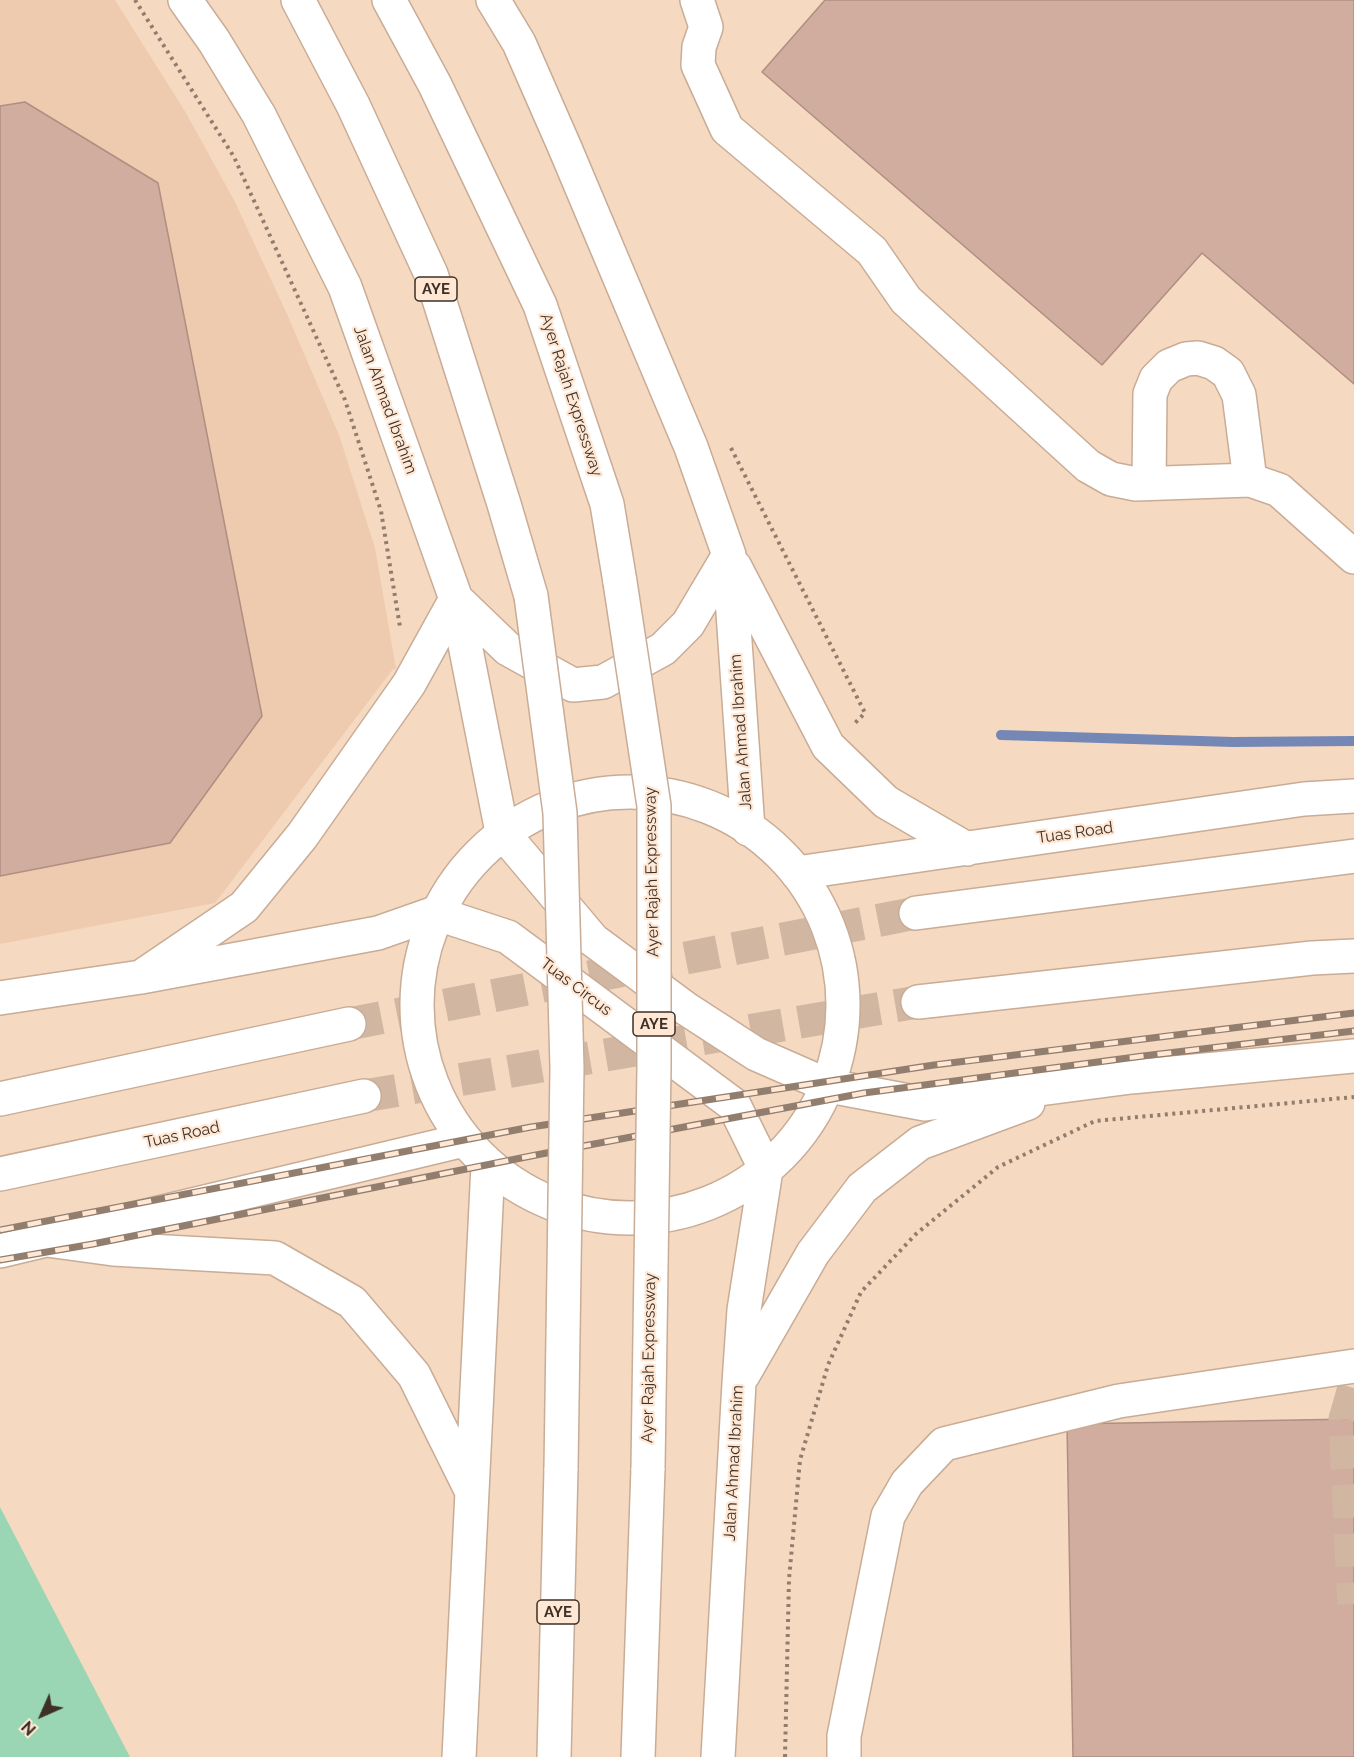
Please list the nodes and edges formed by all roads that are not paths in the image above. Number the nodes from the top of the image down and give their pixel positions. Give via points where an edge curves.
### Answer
1 (184, 0) edge
2 (298, 0) edge
3 (389, 0) edge
4 (493, 0) edge
5 (697, 0) edge
6 (1250, 480) junction
7 (1149, 483) junction
8 (729, 555) junction
9 (1354, 556) edge
10 (456, 599) junction
11 (1354, 796) edge
12 (748, 829) junction
13 (502, 832) junction
14 (967, 849) junction
15 (1354, 856) edge
16 (797, 873) junction
17 (916, 912) tunnel mouth
18 (435, 913) junction
19 (1354, 956) edge
20 (141, 977) junction
21 (0, 998) edge
22 (918, 1002) tunnel mouth
23 (349, 1024) tunnel mouth
24 (1354, 1056) edge
25 (1131, 1077) junction
26 (829, 1086) junction
27 (364, 1096) tunnel mouth
28 (0, 1099) edge
29 (464, 1140) junction
30 (488, 1165) junction
31 (766, 1170) junction
32 (0, 1174) edge
33 (47, 1240) junction
34 (0, 1251) edge
35 (1354, 1366) edge
36 (739, 1383) junction
37 (471, 1491) junction
38 (459, 1757) edge
39 (554, 1757) edge
40 (638, 1757) edge
41 (718, 1757) edge
42 (844, 1757) edge

1 - 10 main road, Jalan Ahmad Ibrahim via 260,115 345,286
2 - 39 main road, AYE, bridge via 353,105 431,274 531,596 560,813 567,1068
3 - 40 main road, Ayer Rajah Expressway / AYE, bridge via 435,85 540,305 607,504 654,806 648,1468
4 - 8 main road, Jalan Ahmad Ibrahim via 519,43 565,148 691,447
5 - 7 main road via 706,27 698,65 727,129 872,251 906,300 1088,466 1111,479
6 - 7 main road
6 - 7 main road via 1239,395 1228,373 1198,358 1168,366 1156,379 1150,394
6 - 9 main road via 1279,490
8 - 10 main road via 688,624 663,650 603,682 573,685 508,649
8 - 12 main road, Jalan Ahmad Ibrahim
8 - 14 main road via 828,746 886,802
10 - 13 main road, Jalan Ahmad Ibrahim
10 - 20 main road via 409,684 302,836 244,907
11 - 14 main road, Tuas Road via 1304,799
12 - 13 main road via 726,814 682,797 635,790 588,794 543,808
12 - 16 main road
13 - 18 main road via 460,874
13 - 26 main road via 593,940 756,1054
14 - 16 main road, Tuas Road
15 - 17 main road
16 - 26 main road via 821,910 837,953 842,1020
18 - 20 main road via 378,933
18 - 29 main road via 417,970 416,1030 433,1088
18 - 31 main road, Tuas Circus via 508,937 734,1105
19 - 22 main road
20 - 21 main road
23 - 28 main road
24 - 25 main road
25 - 26 main road via 925,1104
25 - 36 main road via 1035,1101 920,1143 862,1188 813,1253
26 - 31 main road via 803,1132
27 - 32 main road, Tuas Road
29 - 30 main road
29 - 33 main road
30 - 31 main road via 529,1194 577,1212 627,1219 677,1214 724,1198
30 - 37 main road
31 - 36 main road, Jalan Ahmad Ibrahim via 744,1311
33 - 34 main road
33 - 37 main road via 113,1249 275,1258 352,1302 414,1375
35 - 42 main road via 1119,1401 944,1444 907,1483 888,1516 844,1736
36 - 41 main road, Jalan Ahmad Ibrahim
37 - 38 main road

